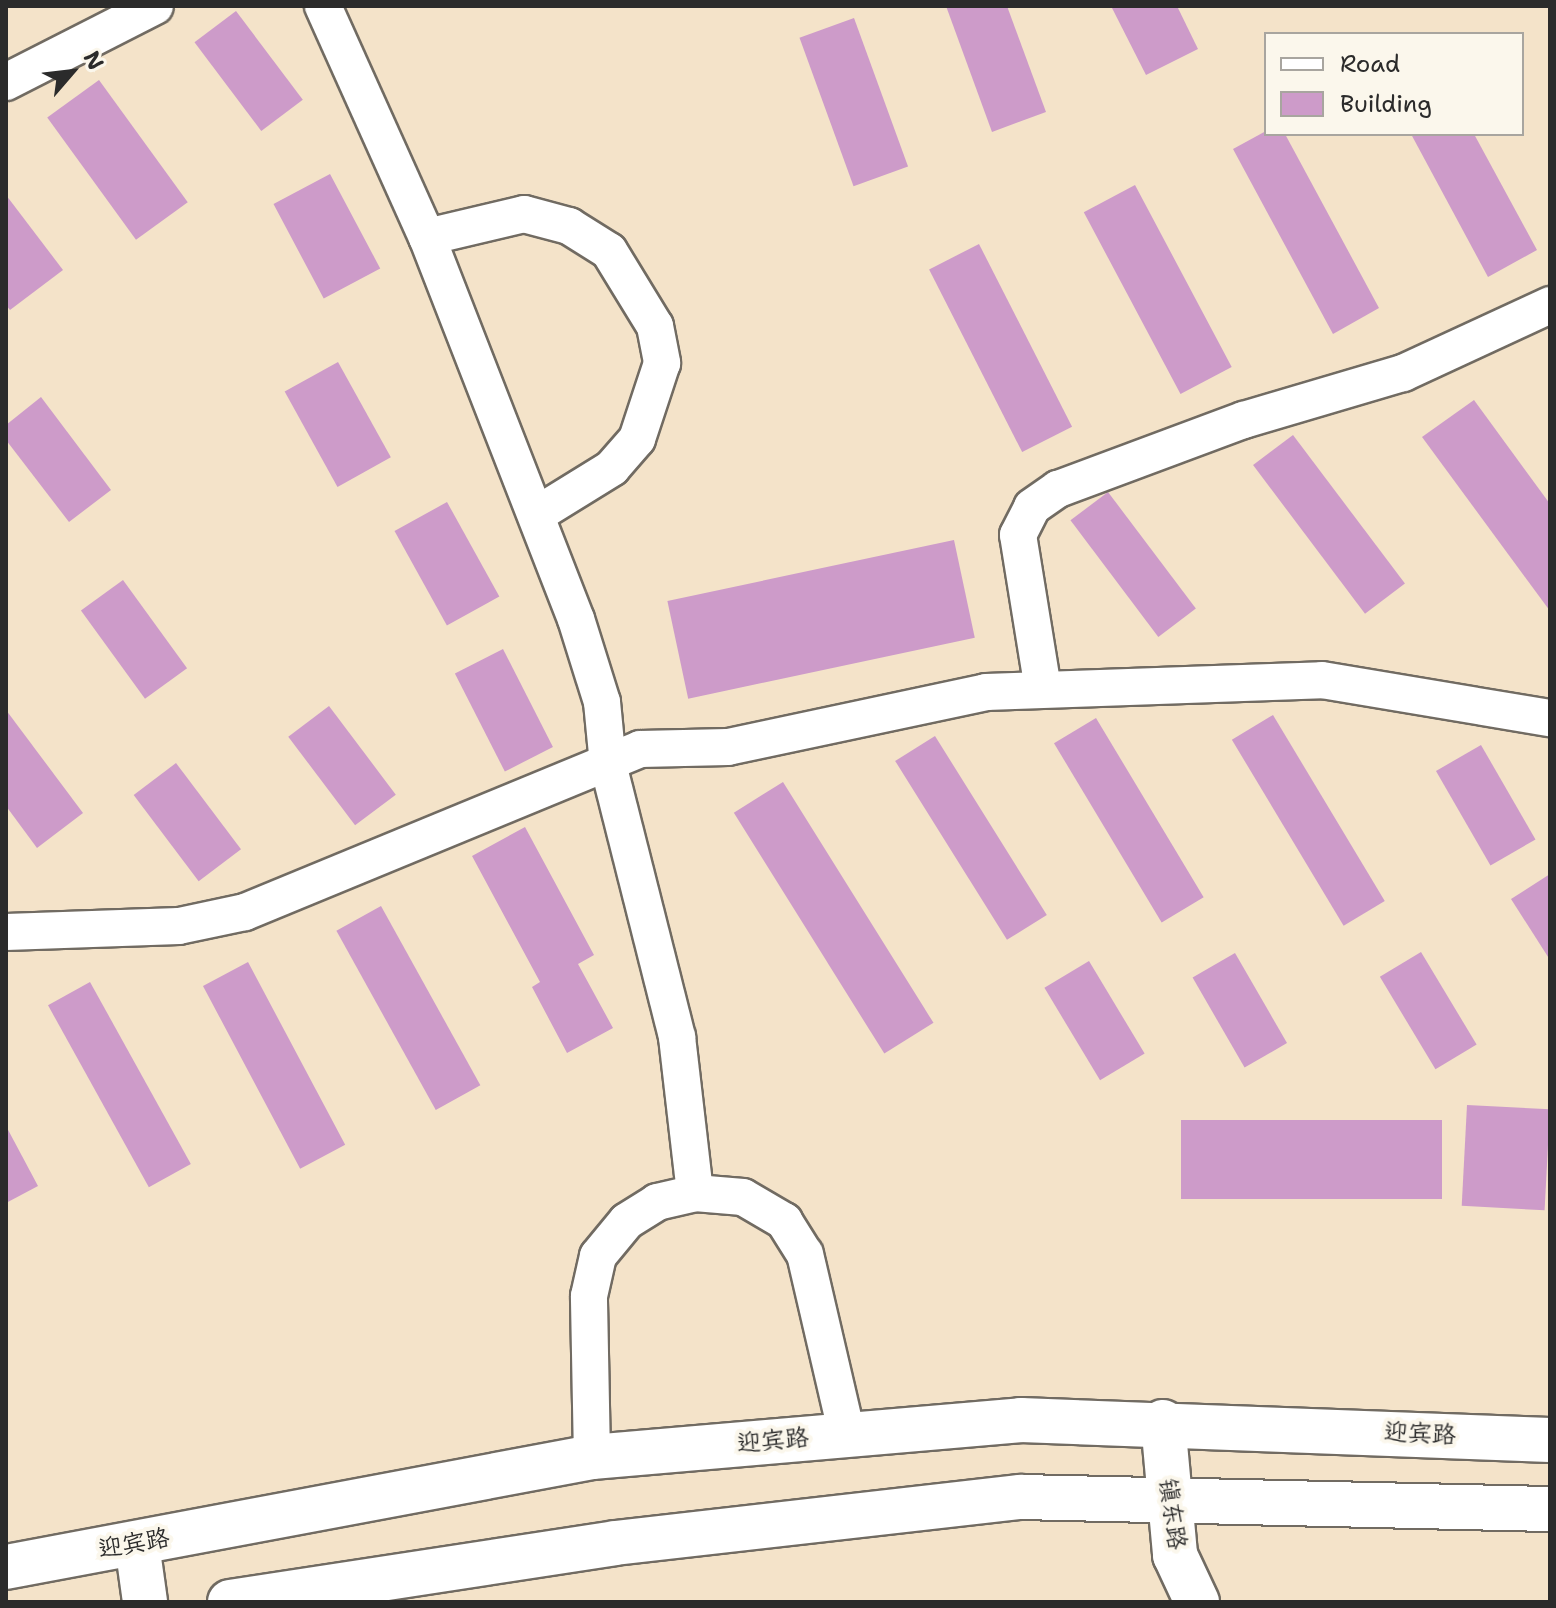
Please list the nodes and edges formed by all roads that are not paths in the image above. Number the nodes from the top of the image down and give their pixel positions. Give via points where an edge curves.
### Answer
1 (155, 6) edge
2 (323, 6) edge
3 (6, 82) edge
4 (427, 237) junction
5 (1550, 305) edge
6 (536, 515) junction
7 (1043, 689) junction
8 (1550, 718) edge
9 (608, 764) junction
10 (6, 932) edge
11 (695, 1193) junction
12 (1163, 1422) junction
13 (847, 1435) junction
14 (1550, 1440) edge
15 (592, 1457) junction
16 (1166, 1499) junction
17 (1550, 1509) edge
18 (137, 1544) junction
19 (6, 1567) edge
20 (145, 1602) edge
21 (230, 1602) edge
22 (1197, 1602) edge

1 - 3 street
2 - 4 street
4 - 6 street
4 - 6 street via 524,214 569,226 609,251 655,326 662,363 637,439 612,468
5 - 7 street via 1403,373 1244,420 1058,489 1032,507 1018,535
6 - 9 street via 602,702
7 - 8 street via 1322,680
7 - 9 street via 986,692 728,747 640,749
9 - 10 street via 245,912 179,926
9 - 11 street via 677,1037
11 - 13 street via 743,1197 784,1221 805,1254
11 - 15 street via 657,1202 627,1221 598,1256 589,1296
12 - 13 main road, 迎宾路 via 1021,1420
12 - 14 main road, 迎宾路
12 - 16 main road, 镇东路
13 - 15 main road, 迎宾路
15 - 18 main road, 迎宾路
16 - 17 main road
16 - 21 main road via 1020,1497 615,1543
16 - 22 main road, 镇东路 via 1175,1555
18 - 19 main road, 迎宾路
18 - 20 main road

